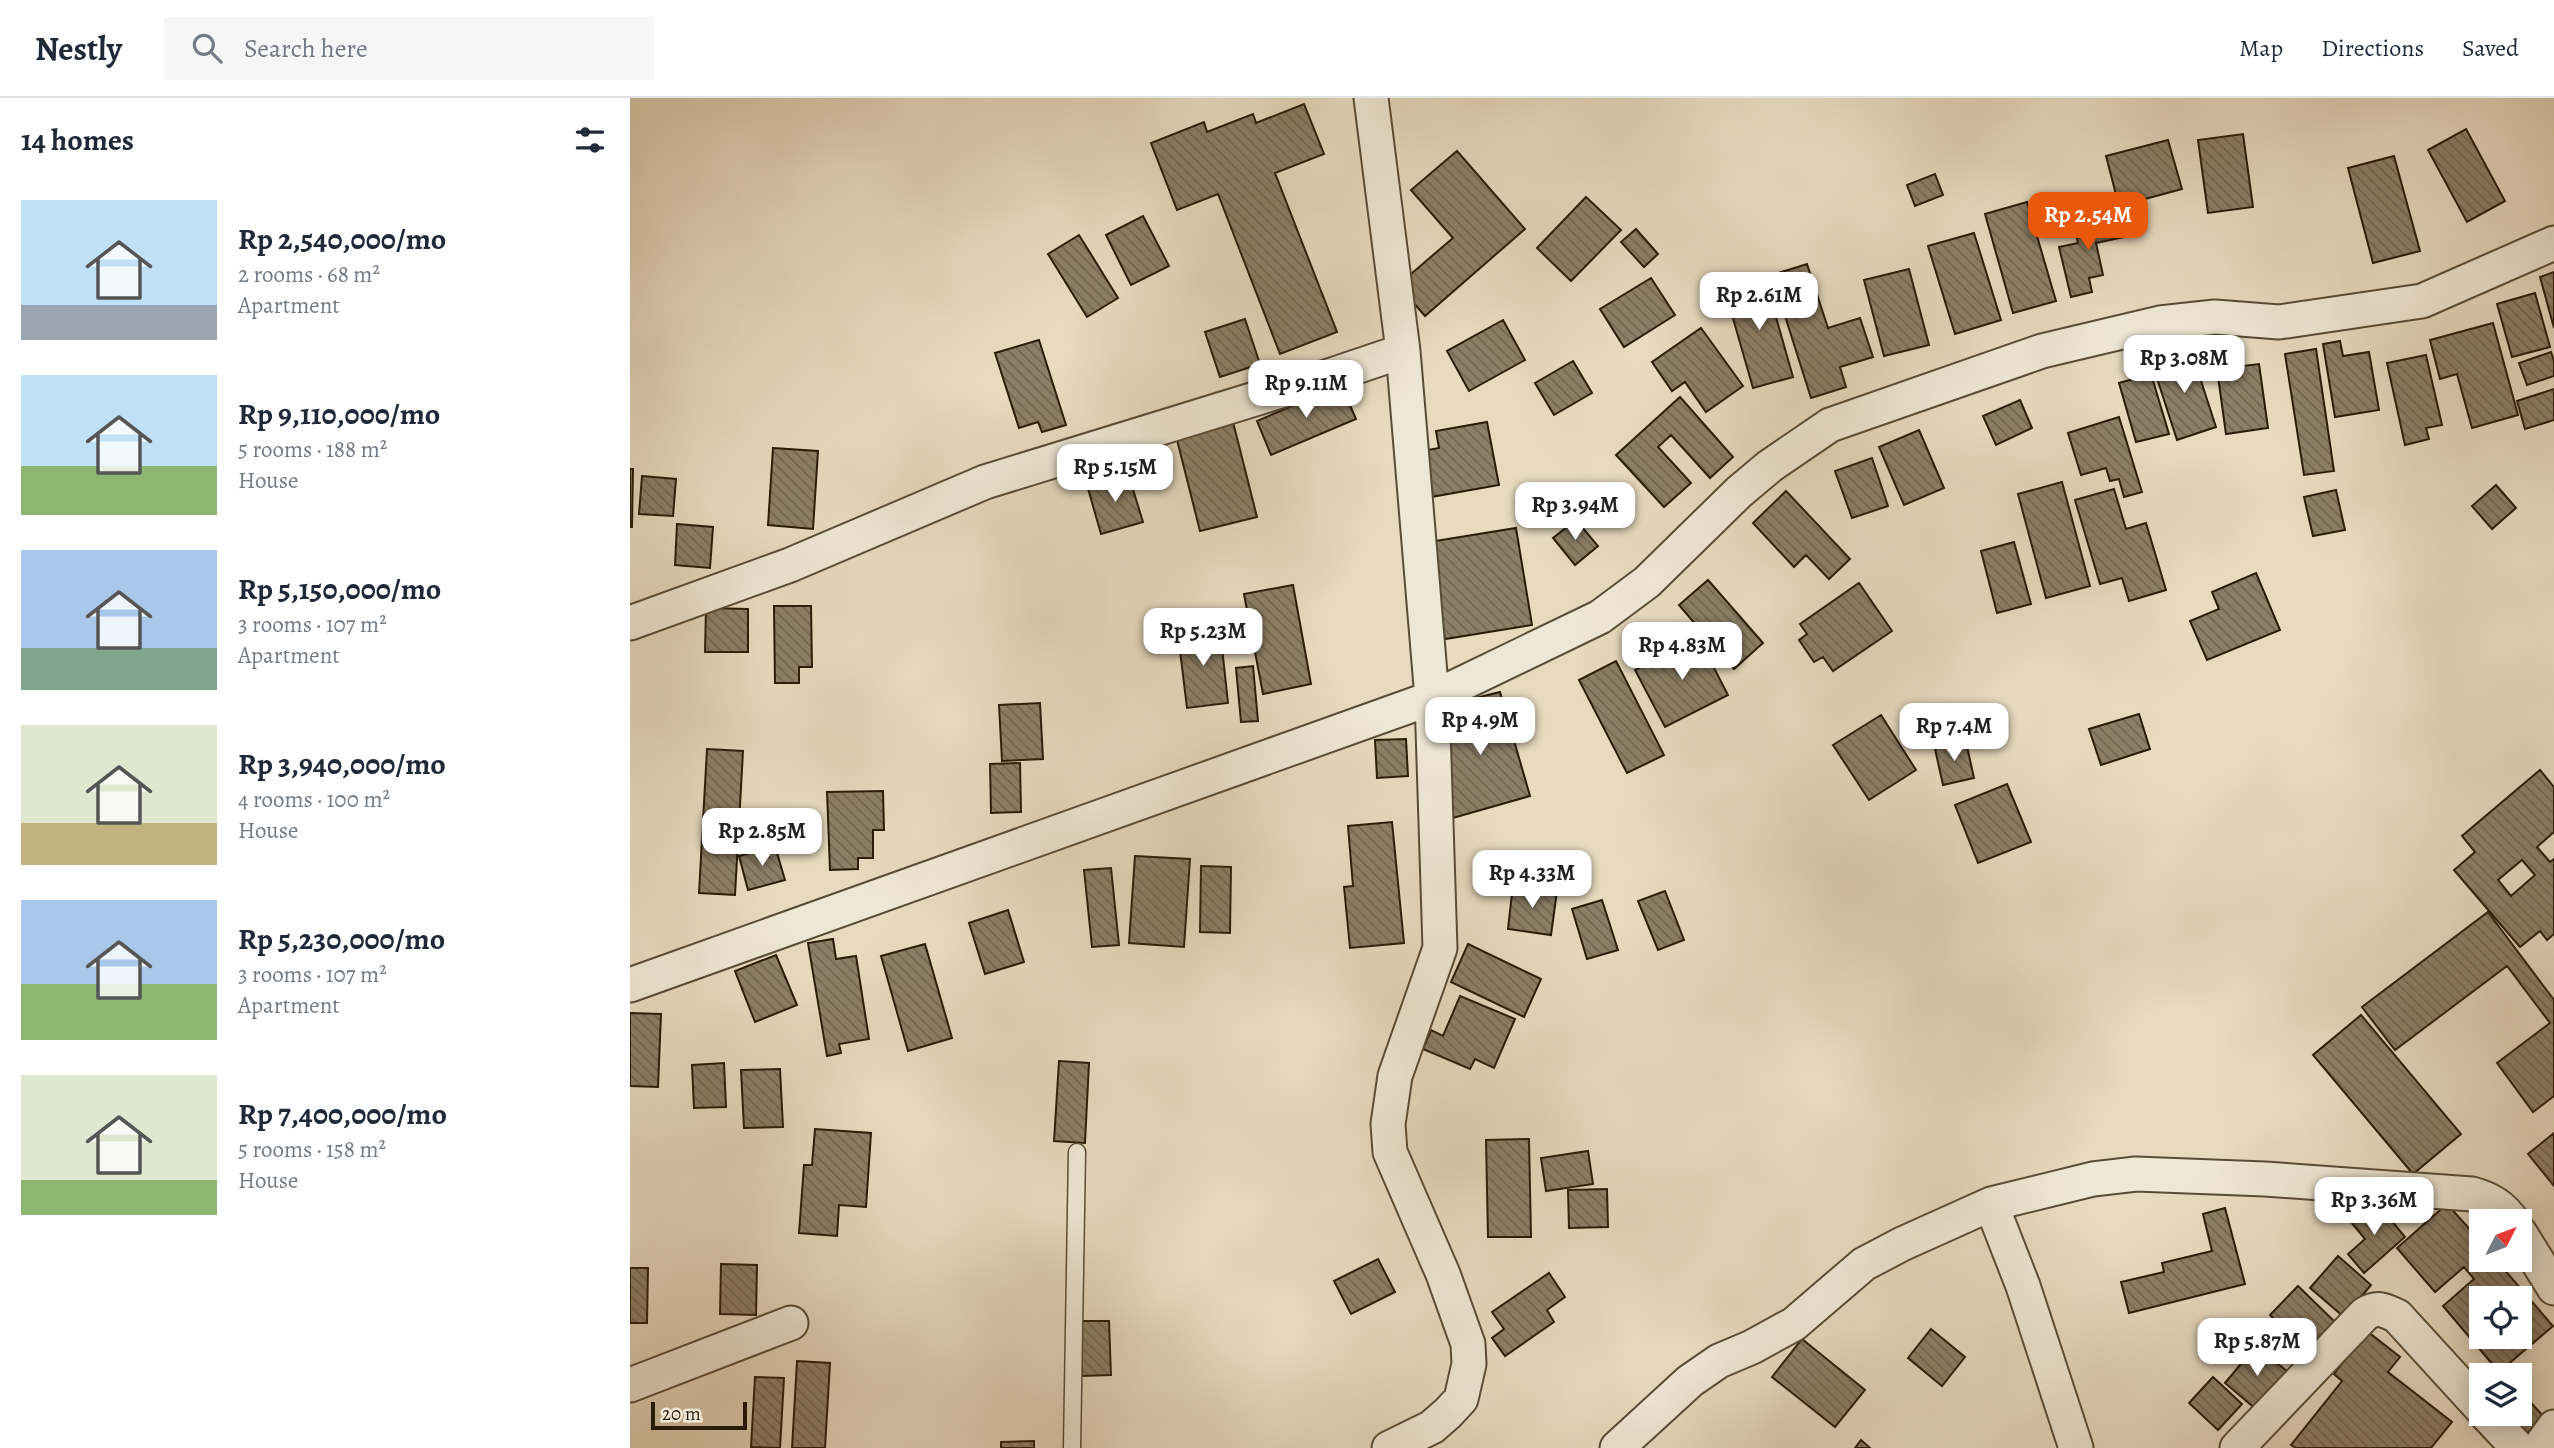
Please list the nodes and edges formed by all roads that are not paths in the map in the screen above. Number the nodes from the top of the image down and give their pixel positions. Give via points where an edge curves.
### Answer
1 (1371, 98) edge
2 (2554, 243) edge
3 (1403, 351) junction
4 (630, 623) edge
5 (1432, 698) junction
6 (630, 985) edge
7 (1077, 1152) dead end
8 (1991, 1204) junction
9 (2502, 1209) edge
10 (2532, 1252) edge
11 (2554, 1287) edge
12 (791, 1324) dead end
13 (630, 1385) edge
14 (2469, 1395) edge
15 (2497, 1426) edge
16 (2554, 1427) edge
17 (1072, 1448) edge
18 (1389, 1448) edge
19 (1617, 1448) edge
20 (2076, 1448) edge
21 (2237, 1448) edge
22 (2518, 1448) edge
23 (2539, 1448) edge

1 - 3 street
2 - 5 street via 2422,301 2280,321 2215,317 2160,323 2042,351 1830,425 1770,466 1647,582 1600,617
3 - 4 street via 985,482 790,565
3 - 5 street
5 - 6 street
5 - 18 street via 1440,948 1395,1076 1388,1124 1390,1152 1443,1274 1468,1345 1469,1364 1461,1399 1448,1413 1432,1427
7 - 17 lane
8 - 9 street via 2093,1179 2136,1174 2472,1194
8 - 19 street via 1864,1264 1794,1324 1718,1361 1690,1381
8 - 20 street
10 - 11 street
12 - 13 street
14 - 21 street via 2397,1317 2373,1309
15 - 22 street
16 - 23 street

